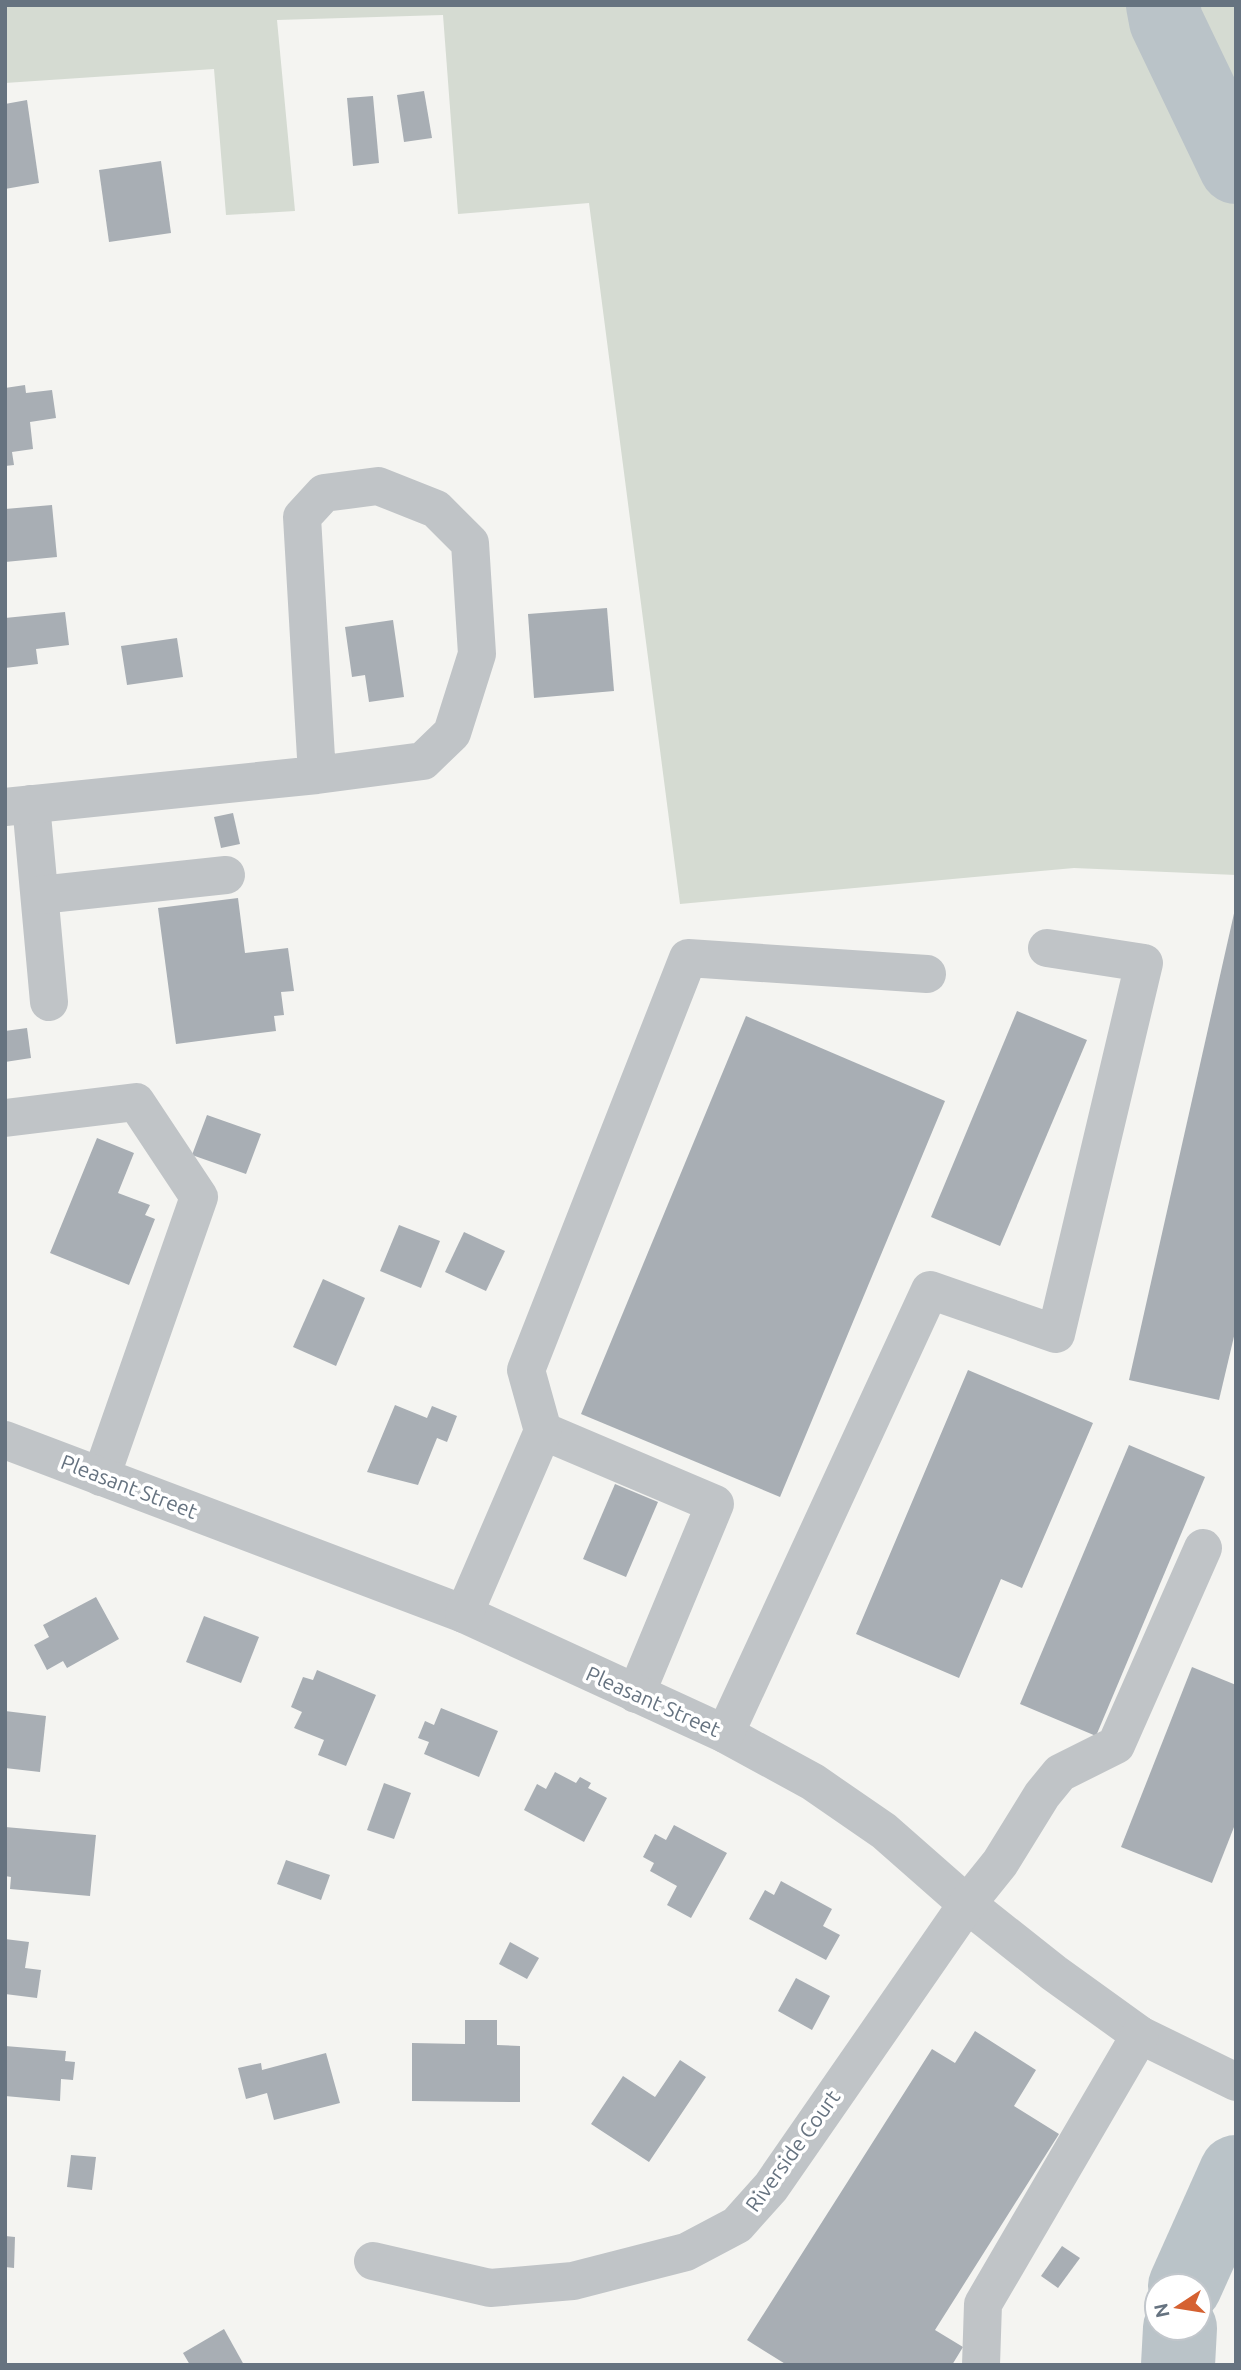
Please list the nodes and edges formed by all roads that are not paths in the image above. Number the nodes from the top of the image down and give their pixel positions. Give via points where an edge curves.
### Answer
1 (317, 775) junction
2 (18, 805) edge
3 (226, 875) dead end
4 (40, 895) junction
5 (1047, 948) dead end
6 (927, 974) dead end
7 (49, 1002) dead end
8 (5, 1118) edge
9 (543, 1431) junction
10 (5, 1440) edge
11 (101, 1477) junction
12 (1203, 1548) dead end
13 (464, 1614) junction
14 (636, 1694) junction
15 (724, 1734) junction
16 (967, 1904) junction
17 (1140, 2035) junction
18 (1231, 2080) edge
19 (373, 2261) dead end
20 (981, 2365) edge

1 - 1 street via 424,761 452,733 477,654 470,543 436,509 378,486 324,493 302,517
1 - 2 street
2 - 4 street
3 - 4 street
4 - 7 street
5 - 15 street via 1144,963 1055,1334 930,1290
6 - 9 street via 688,958 526,1370
8 - 11 street via 136,1102 199,1197
9 - 13 street
9 - 14 street via 715,1504
10 - 11 street, Pleasant Street
11 - 13 street, Pleasant Street
12 - 16 street, Riverside Court via 1116,1745 1060,1773
13 - 14 street, Pleasant Street
14 - 15 street, Pleasant Street
15 - 16 street, Pleasant Street via 813,1782 884,1831
16 - 17 street, Pleasant Street
16 - 19 street, Riverside Court via 771,2187 737,2225 686,2252 573,2281 490,2288
17 - 18 street, Pleasant Street
17 - 20 street via 983,2304

